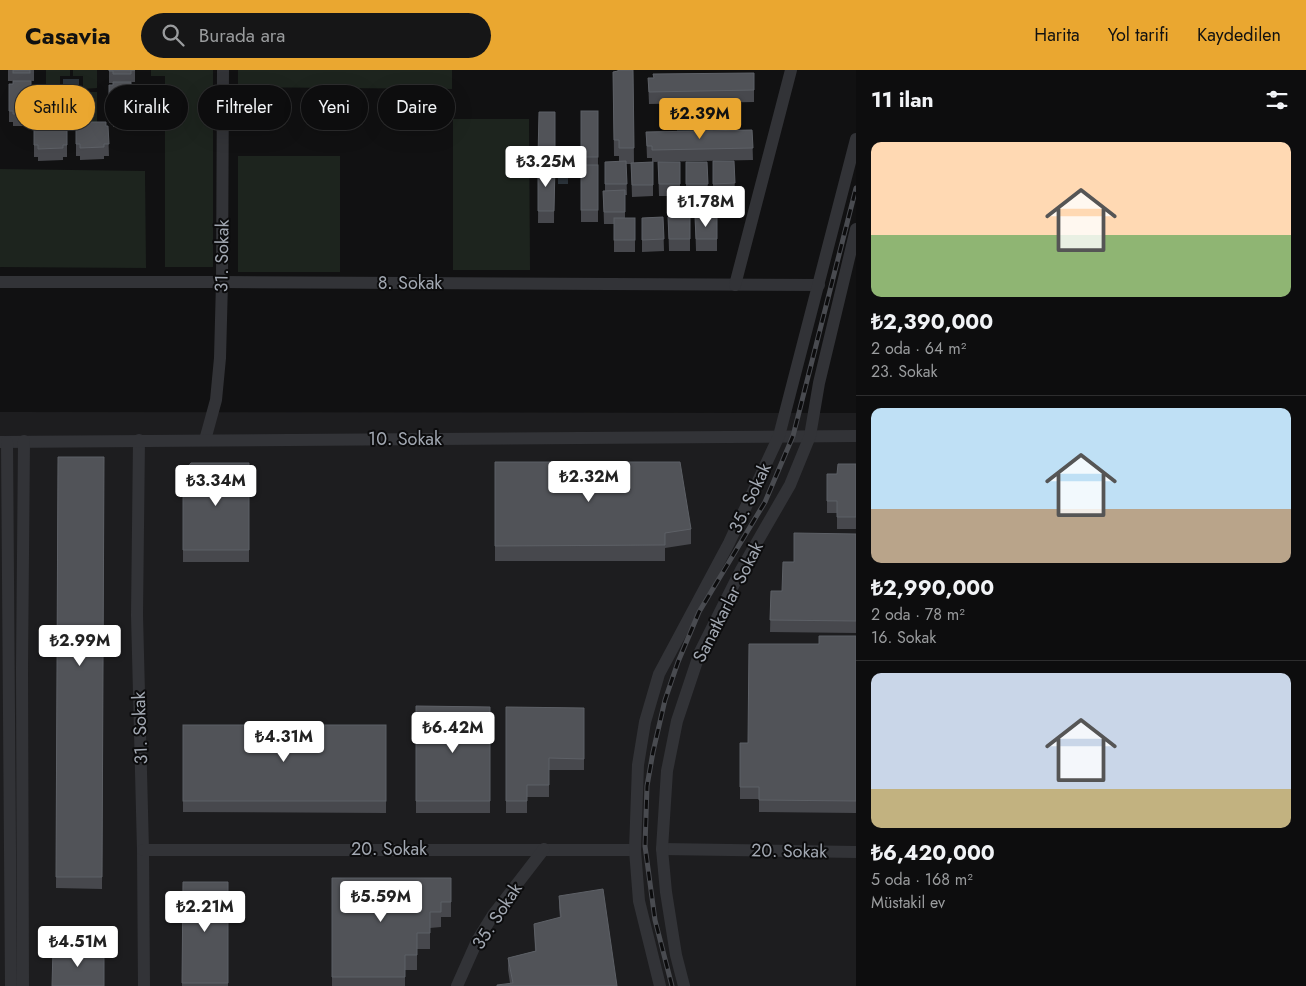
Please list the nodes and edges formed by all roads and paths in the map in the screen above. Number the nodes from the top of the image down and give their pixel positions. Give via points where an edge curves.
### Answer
1 (223, 70) edge
2 (790, 70) edge
3 (856, 139) edge
4 (856, 229) edge
5 (850, 274) edge
6 (0, 282) edge
7 (222, 282) junction
8 (735, 285) junction
9 (819, 285) junction
10 (779, 436) junction
11 (810, 436) junction
12 (856, 436) edge
13 (139, 440) junction
14 (205, 440) junction
15 (24, 441) junction
16 (3, 442) edge
17 (23, 550) junction
18 (4, 551) edge
19 (4, 668) edge
20 (22, 668) junction
21 (4, 780) edge
22 (23, 780) junction
23 (544, 849) junction
24 (662, 849) junction
25 (143, 850) junction
26 (634, 850) junction
27 (856, 852) edge
28 (11, 894) edge
29 (10, 986) edge
30 (23, 986) edge
31 (144, 986) edge
32 (457, 986) edge
33 (660, 986) edge
34 (684, 986) edge

1 - 7 street, 31. Sokak
2 - 8 street
3 - 9 street, 35. Sokak
4 - 5 street, Sanatkarlar Sokak
5 - 11 street, Sanatkarlar Sokak via 819,383
6 - 7 street, 8. Sokak
7 - 8 street, 8. Sokak
7 - 14 street, 31. Sokak via 216,400
8 - 9 street, 8. Sokak
9 - 10 street, 35. Sokak
10 - 11 street, 10. Sokak
10 - 14 street, 10. Sokak
10 - 26 street, 35. Sokak via 729,543 659,674 645,722 638,765
11 - 12 street, 10. Sokak
11 - 24 street, Sanatkarlar Sokak via 790,485 741,570 700,652 677,721 667,770
13 - 14 street, 10. Sokak
13 - 15 street, 10. Sokak
13 - 25 street, 31. Sokak via 137,615
15 - 16 street, 10. Sokak
15 - 17 street
16 - 18 street
17 - 18 street
17 - 20 street
18 - 19 street
19 - 20 street
19 - 21 street
20 - 22 street
21 - 22 street
21 - 28 street
22 - 28 street
23 - 25 street, 20. Sokak
23 - 26 street, 20. Sokak
23 - 32 street, 35. Sokak via 493,915 477,941
24 - 27 street, 20. Sokak
24 - 34 street, Sanatkarlar Sokak via 670,919
25 - 31 street, 31. Sokak
26 - 33 street, 35. Sokak via 639,901
28 - 29 street
28 - 30 street

